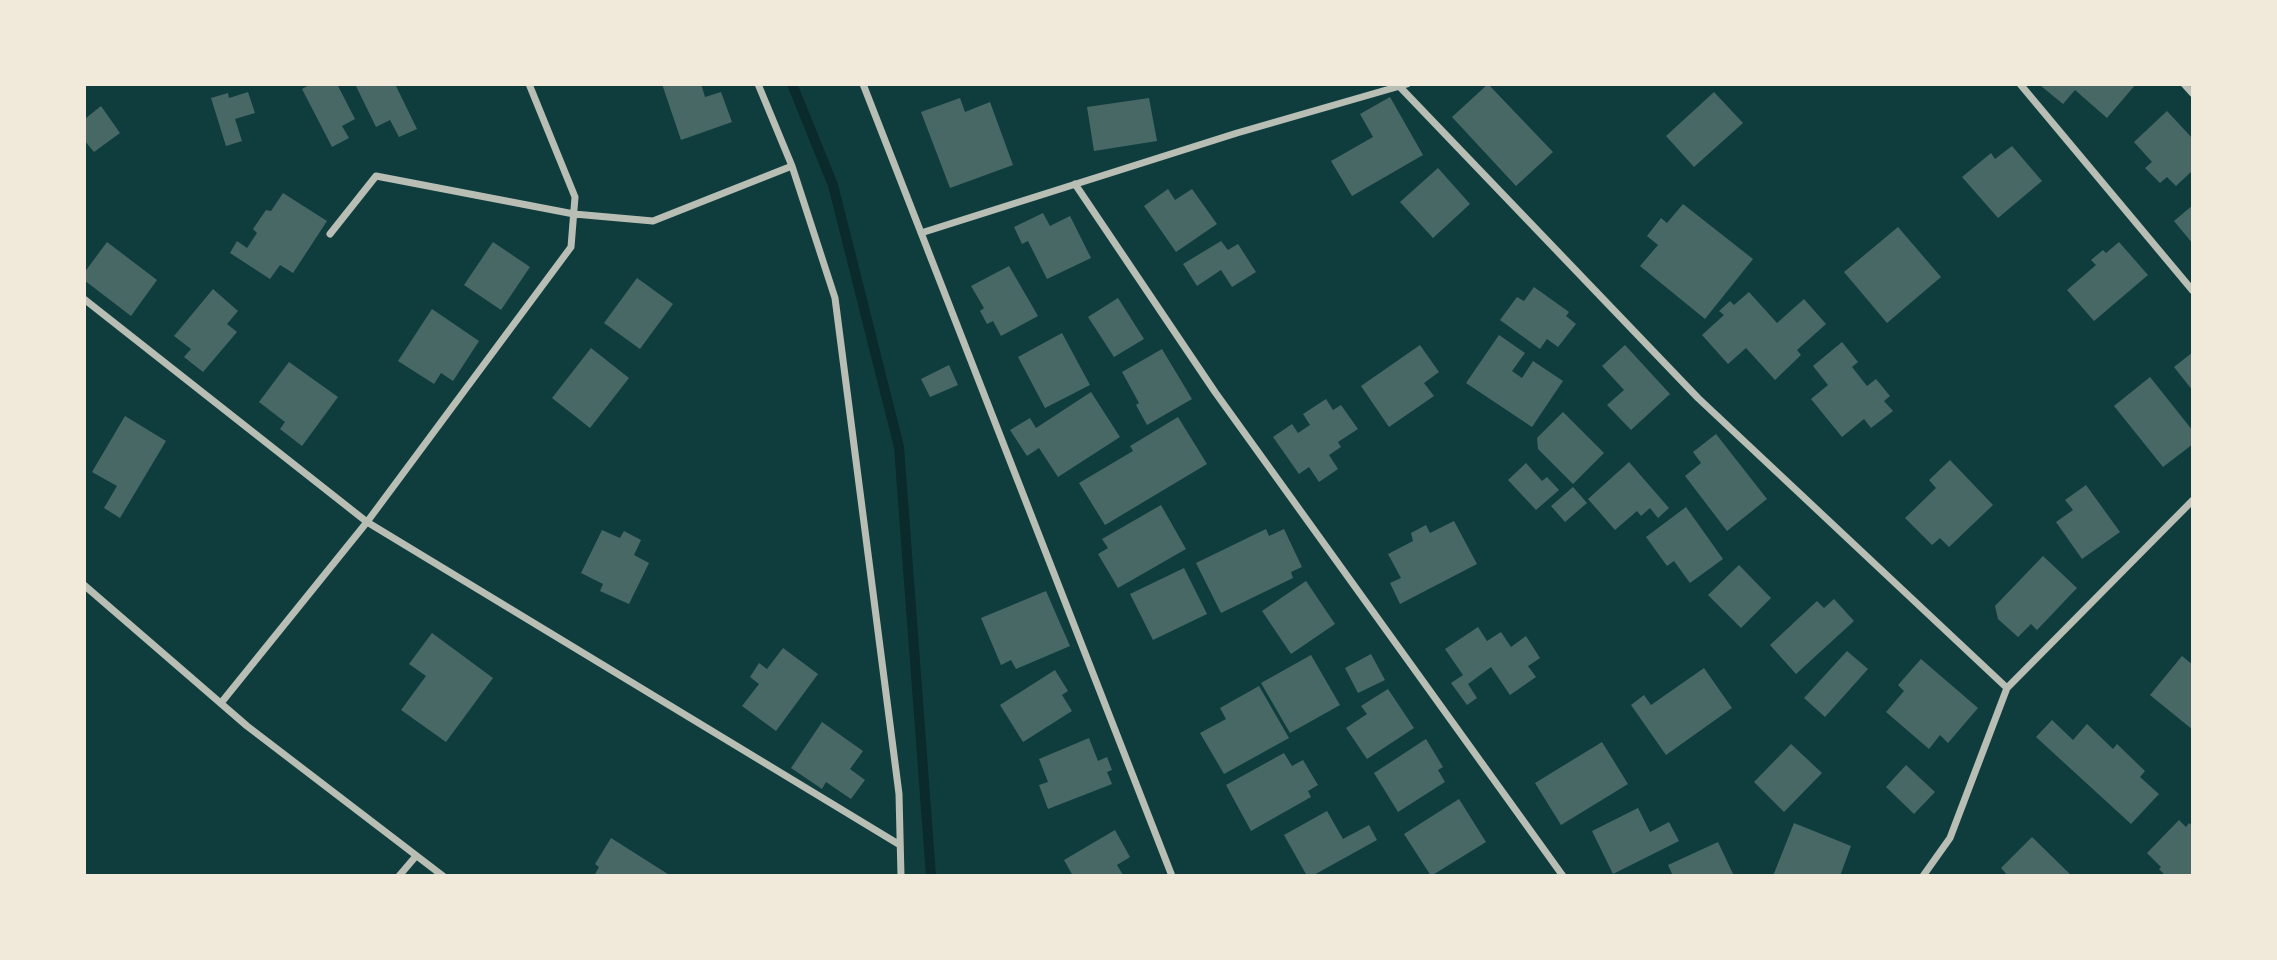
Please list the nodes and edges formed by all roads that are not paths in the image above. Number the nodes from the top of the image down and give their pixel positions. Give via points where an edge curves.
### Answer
1 (529, 84) edge
2 (758, 84) edge
3 (863, 84) edge
4 (2020, 84) edge
5 (2184, 84) edge
6 (1403, 85) edge
7 (2193, 94) edge
8 (792, 166) junction
9 (1075, 184) junction
10 (574, 214) junction
11 (921, 233) junction
12 (330, 234) dead end
13 (2193, 291) edge
14 (84, 299) edge
15 (2193, 500) edge
16 (367, 522) junction
17 (84, 585) edge
18 (2007, 688) junction
19 (221, 703) junction
20 (900, 845) junction
21 (416, 856) junction
22 (399, 876) edge
23 (443, 876) edge
24 (901, 876) edge
25 (1172, 876) edge
26 (1563, 876) edge
27 (1923, 876) edge

1 - 10 street via 575,197
2 - 8 street
3 - 11 street
4 - 13 street
5 - 7 street
6 - 9 street
6 - 18 street via 1698,398
8 - 10 street via 653,221
8 - 20 street via 835,298 899,794
9 - 11 street
9 - 26 street via 1215,392
10 - 12 street via 376,176
10 - 16 street via 571,247
11 - 25 street
14 - 16 street
15 - 18 street
16 - 19 street
16 - 20 street
17 - 19 street
18 - 27 street via 1950,838
19 - 21 street
20 - 24 street
21 - 22 street
21 - 23 street

